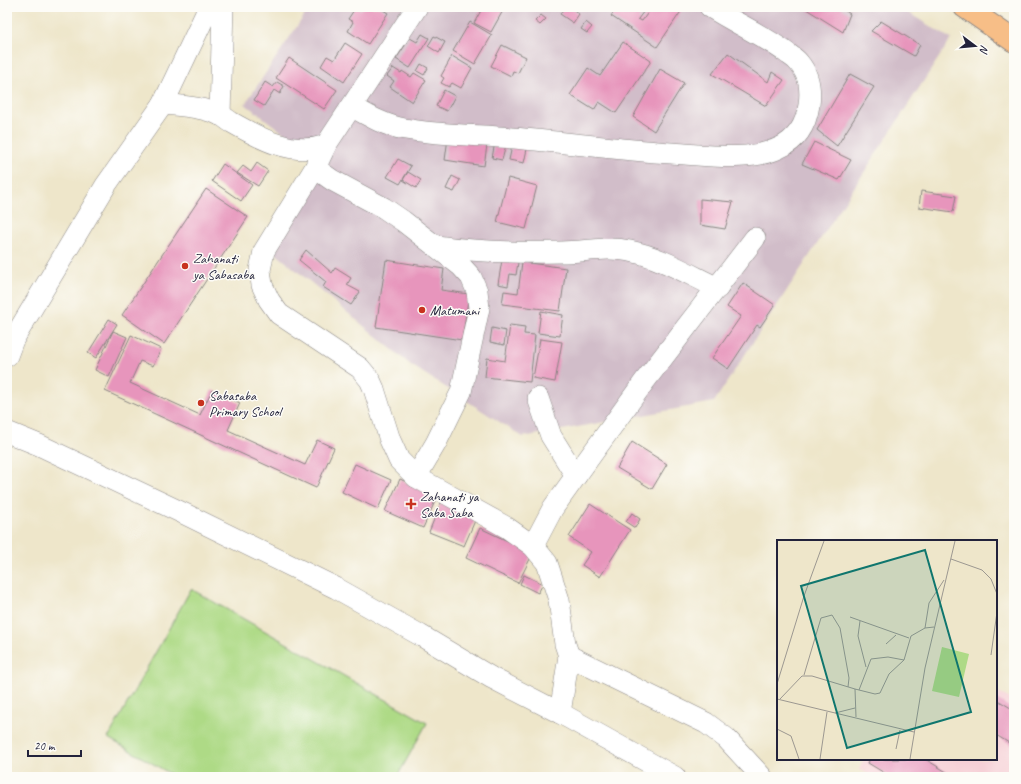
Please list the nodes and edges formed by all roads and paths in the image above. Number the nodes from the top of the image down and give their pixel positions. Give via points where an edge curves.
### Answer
1 (208, 7) edge
2 (223, 7) edge
3 (416, 7) edge
4 (710, 7) edge
5 (965, 7) edge
6 (1014, 41) edge
7 (162, 104) junction
8 (353, 107) junction
9 (220, 115) junction
10 (326, 145) junction
11 (315, 168) junction
12 (756, 238) dead end
13 (433, 245) junction
14 (718, 288) junction
15 (9, 344) edge
16 (538, 398) dead end
17 (7, 432) edge
18 (576, 476) junction
19 (416, 477) junction
20 (533, 546) junction
21 (569, 656) junction
22 (560, 713) junction
23 (764, 776) edge
24 (675, 777) edge

1 - 7 street
2 - 9 street
3 - 8 street
4 - 8 street via 774,44 799,62 807,76 810,91 808,112 800,133 779,149 732,157 644,152 524,139 458,135 387,125
5 - 6 highway
7 - 9 street via 193,107
7 - 15 street via 106,185
8 - 10 street
9 - 10 street via 261,138 288,147 301,150
10 - 11 street
11 - 13 street via 384,208
11 - 19 street via 264,251 260,270 262,285 268,300 279,314 360,368 370,380 399,460
12 - 14 street
13 - 14 street via 482,250 624,250 654,258
13 - 19 street via 471,277 477,291 479,308 461,392
14 - 18 street via 644,382
16 - 18 street via 551,436
17 - 22 street via 187,515 336,588 492,678
18 - 20 street via 553,508
19 - 20 street via 506,527
20 - 21 street via 547,563 559,600
21 - 22 street
21 - 23 street via 706,723 726,738
22 - 24 street

